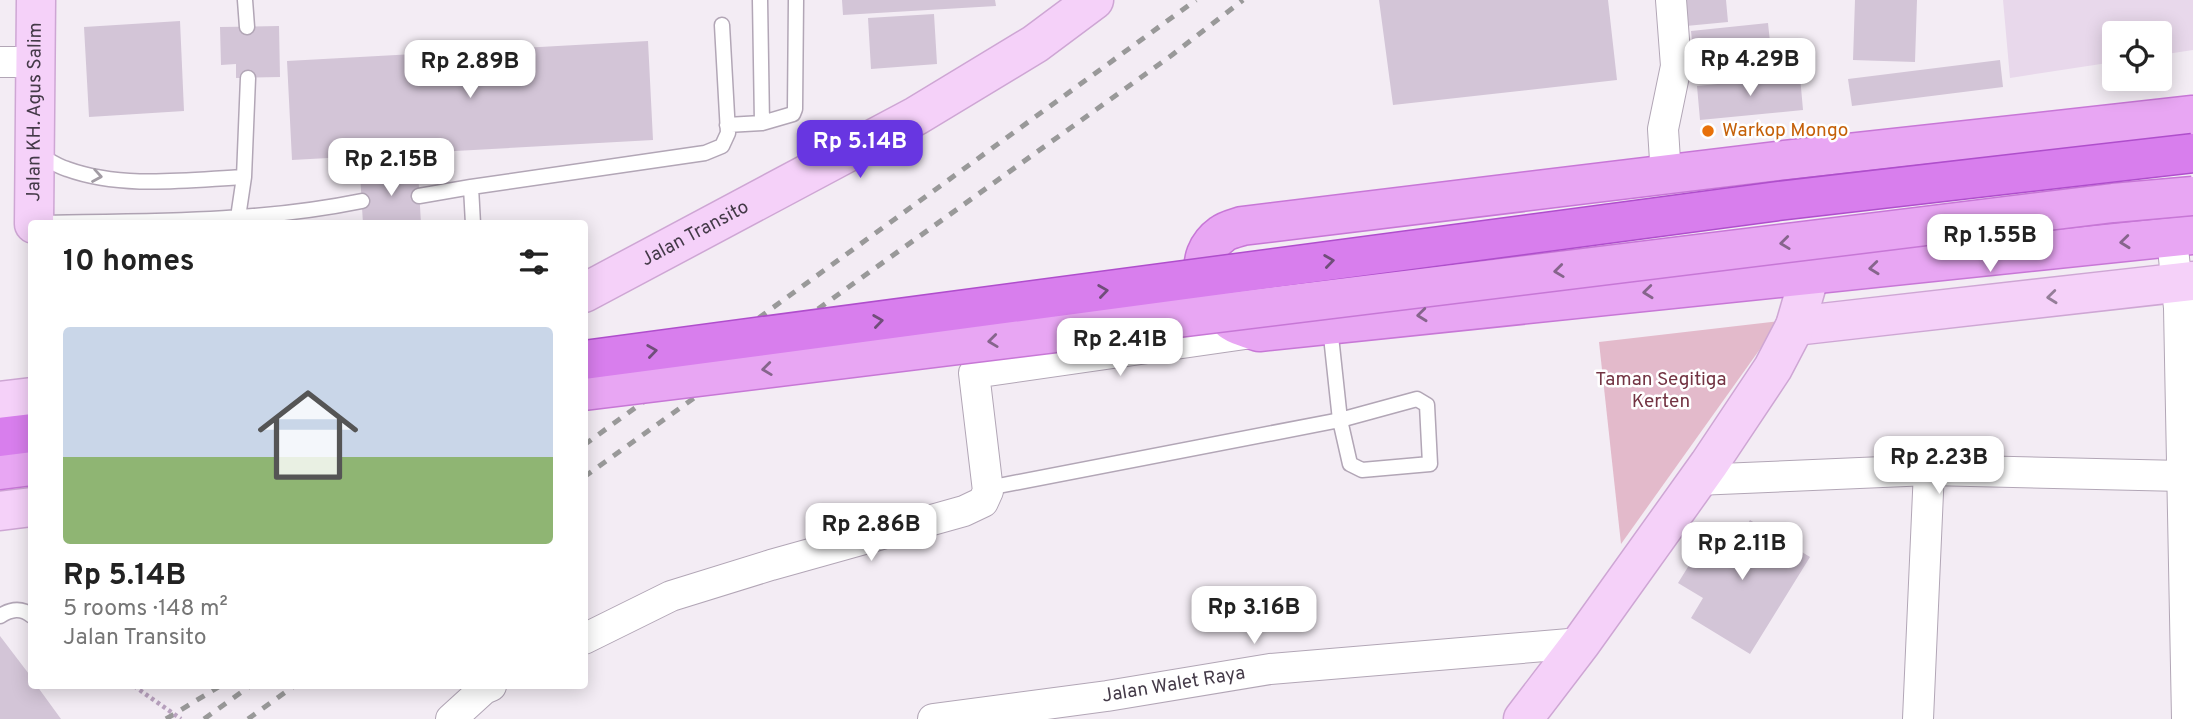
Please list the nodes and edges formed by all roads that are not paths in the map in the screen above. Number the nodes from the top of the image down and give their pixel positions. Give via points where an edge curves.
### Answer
1 (36, 0) edge
2 (245, 0) edge
3 (760, 0) edge
4 (1094, 0) edge
5 (1671, 0) edge
6 (796, 1) edge
7 (722, 25) dead end
8 (247, 27) dead end
9 (18, 62) edge
10 (248, 78) dead end
11 (2193, 116) edge
12 (762, 123) junction
13 (727, 125) junction
14 (34, 151) junction
15 (2193, 153) edge
16 (1664, 158) junction
17 (244, 177) junction
18 (471, 187) junction
19 (2193, 196) edge
20 (419, 197) dead end
21 (362, 201) dead end
22 (327, 208) junction
23 (34, 220) edge
24 (237, 220) edge
25 (244, 220) edge
26 (328, 220) edge
27 (473, 220) edge
28 (2182, 236) edge
29 (1810, 274) junction
30 (2185, 282) edge
31 (588, 291) edge
32 (1330, 325) junction
33 (1259, 332) junction
34 (1791, 335) junction
35 (588, 359) edge
36 (28, 383) edge
37 (0, 386) edge
38 (588, 391) edge
39 (28, 398) edge
40 (0, 401) edge
41 (1340, 420) junction
42 (28, 434) edge
43 (0, 437) edge
44 (28, 466) edge
45 (0, 470) edge
46 (1929, 470) junction
47 (2182, 476) junction
48 (1696, 480) junction
49 (988, 488) junction
50 (28, 508) edge
51 (0, 511) edge
52 (28, 612) edge
53 (0, 616) edge
54 (588, 637) edge
55 (1581, 643) junction
56 (486, 689) edge
57 (1107, 708) edge
58 (451, 719) edge
59 (933, 719) edge
60 (1523, 719) edge
61 (1918, 719) edge
62 (2187, 719) edge

1 - 9 main road, Jalan KH. Agus Salim
2 - 8 lane
3 - 12 lane
4 - 31 main road, Jalan Transito via 1035,44 916,116
5 - 16 street via 1676,75 1664,122
6 - 12 lane via 795,109 788,117
7 - 13 lane
9 - 14 main road, Jalan KH. Agus Salim
10 - 17 lane
11 - 16 main road
12 - 13 lane
13 - 18 lane via 722,146 705,153
14 -> 17 lane via 66,169 101,177 148,182
14 - 23 main road, Jalan KH. Agus Salim
35 -> 15 highway, bridge via 1765,203
16 - 33 main road via 1242,226 1223,233 1204,256 1207,289 1231,321
17 - 24 lane
18 - 20 lane
18 - 27 lane
19 -> 38 main road, bridge
21 - 22 lane
22 - 25 lane
22 - 26 lane
28 -> 29 main road
28 - 30 street
29 -> 32 main road
29 - 34 main road
30 -> 34 main road
30 - 47 street
32 - 33 main road
32 - 41 lane
33 - 49 street via 974,373
34 - 48 main road
36 - 37 lane
39 - 40 main road
41 - 41 lane via 1417,399 1427,405 1430,464 1362,470 1350,464
41 - 49 lane
42 - 43 highway
44 - 45 main road
46 - 47 street
46 - 48 street
46 - 61 street
47 - 62 street
48 - 55 main road
49 - 54 street via 983,502 964,511 671,596
50 - 51 main road
52 - 53 lane via 16,609
55 - 57 street, Jalan Walet Raya via 1270,669
55 - 60 main road
56 - 58 street
57 - 59 street, Jalan Walet Raya

